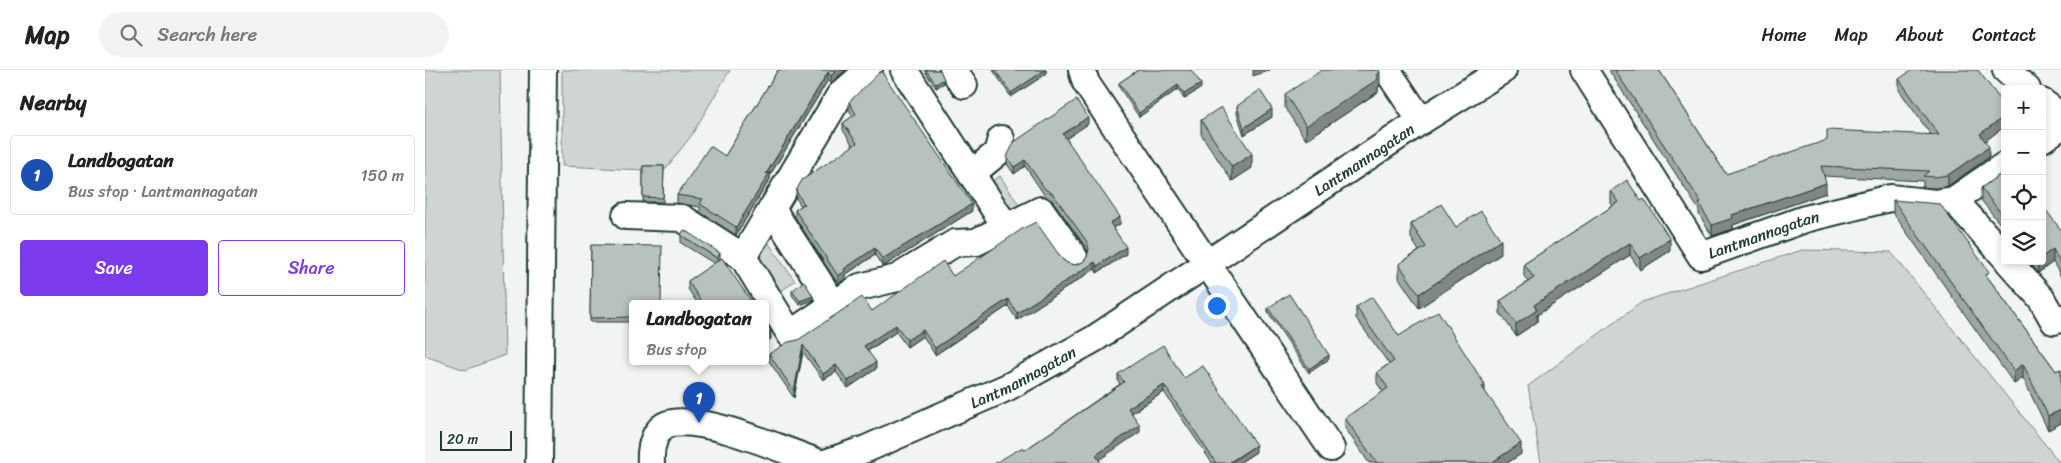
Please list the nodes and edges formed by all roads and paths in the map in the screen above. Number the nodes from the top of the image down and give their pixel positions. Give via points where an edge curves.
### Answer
1 (543, 70) edge
2 (869, 70) edge
3 (905, 70) edge
4 (1082, 70) edge
5 (1387, 70) edge
6 (1503, 70) edge
7 (1584, 70) edge
8 (2006, 70) edge
9 (2023, 85) edge
10 (2051, 112) edge
11 (1421, 121) junction
12 (2045, 130) edge
13 (1001, 139) dead end
14 (2001, 168) edge
15 (971, 174) junction
16 (1954, 200) junction
17 (771, 209) junction
18 (626, 216) dead end
19 (1006, 226) junction
20 (2001, 253) edge
21 (743, 257) junction
22 (1074, 257) dead end
23 (1206, 264) junction
24 (2012, 265) edge
25 (834, 305) junction
26 (2061, 318) edge
27 (1331, 448) dead end
28 (539, 463) edge
29 (651, 463) edge
30 (820, 463) edge
31 (825, 463) edge

1 - 28 street
2 - 17 street via 840,95
3 - 15 street
4 - 23 street via 1086,83
5 - 11 street, Lantmannagatan
6 - 11 street, Lantmannagatan
7 - 16 street, Lantmannagatan via 1701,256 1805,219 1890,198 1935,203
8 - 9 street
10 - 12 street
11 - 23 street, Lantmannagatan
13 - 15 street via 997,152
14 - 16 street, Lantmannagatan
15 - 19 street
16 - 20 street
17 - 21 street
17 - 25 street
18 - 21 street via 682,218
19 - 22 street via 1041,210
19 - 25 street via 976,242 955,243 897,278 860,287
21 - 25 street via 790,334
23 - 27 street
23 - 31 street, Lantmannagatan via 1094,338 1008,387 874,446
24 - 26 street via 2041,298 2054,321
29 - 30 street via 650,450 659,430 671,423 699,423

